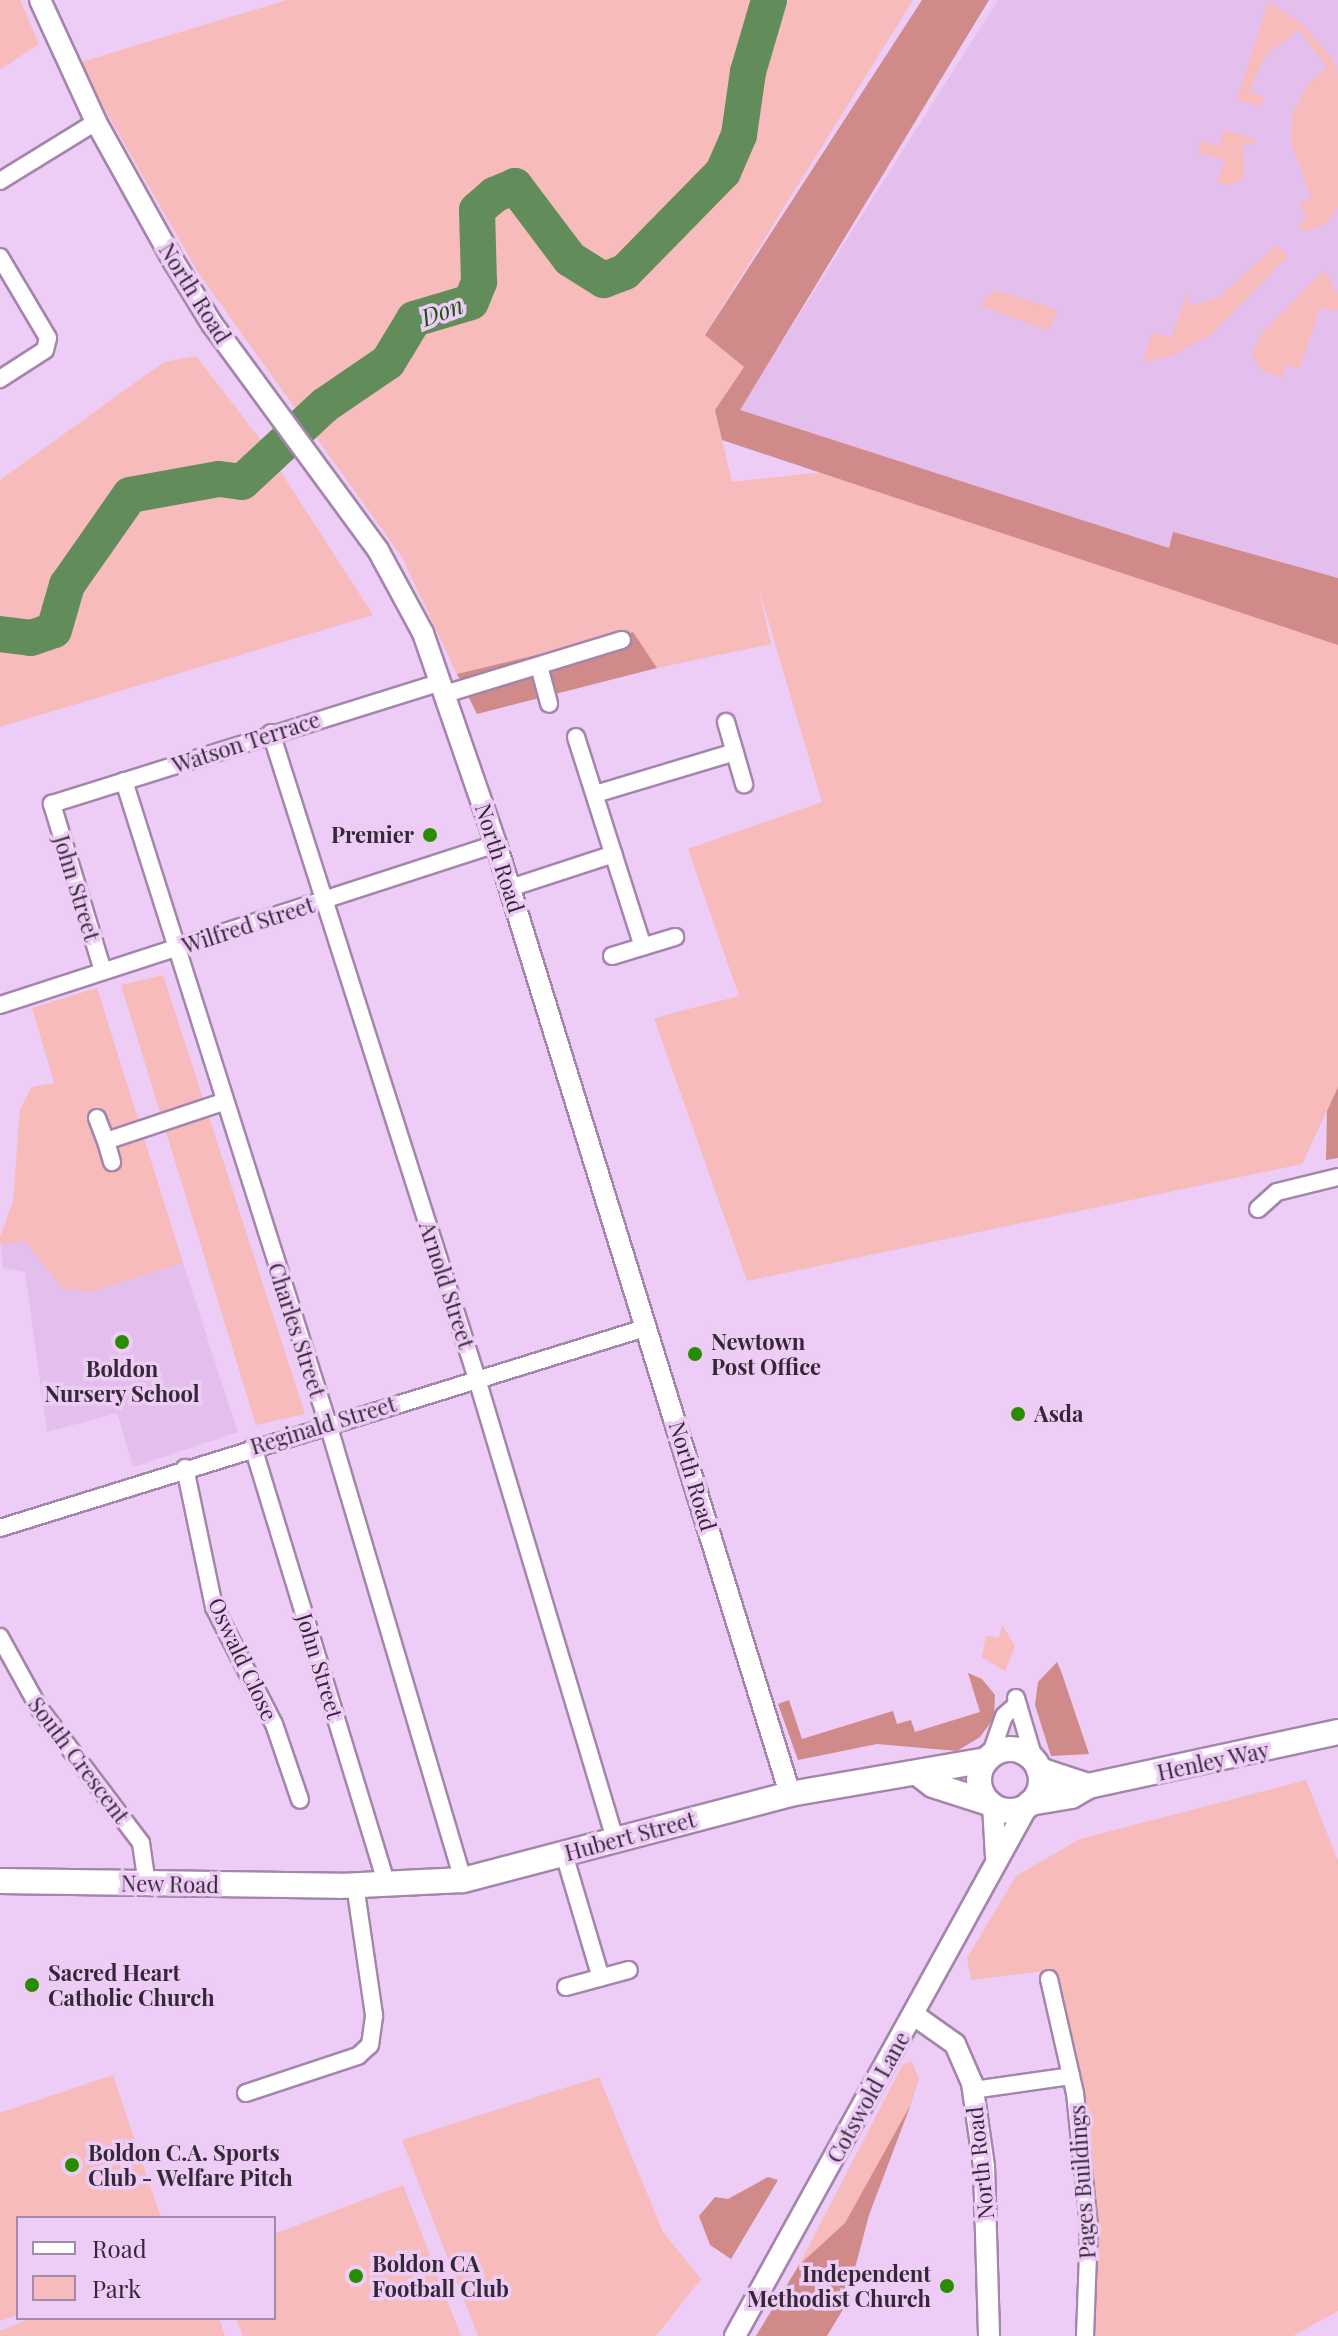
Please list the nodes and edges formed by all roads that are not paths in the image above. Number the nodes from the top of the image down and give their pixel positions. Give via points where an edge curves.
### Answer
1 (40, 0) edge
2 (96, 122) junction
3 (0, 181) edge
4 (0, 257) edge
5 (0, 379) edge
6 (622, 640) dead end
7 (539, 666) junction
8 (443, 688) junction
9 (549, 704) dead end
10 (726, 722) dead end
11 (271, 733) junction
12 (576, 737) dead end
13 (735, 752) junction
14 (124, 781) junction
15 (744, 784) dead end
16 (595, 794) junction
17 (52, 804) joint
18 (496, 844) junction
19 (614, 854) junction
20 (510, 888) junction
21 (323, 901) junction
22 (675, 937) dead end
23 (643, 947) junction
24 (173, 949) junction
25 (612, 956) dead end
26 (103, 971) junction
27 (0, 1005) edge
28 (223, 1102) junction
29 (97, 1118) dead end
30 (106, 1141) junction
31 (112, 1162) dead end
32 (1338, 1177) edge
33 (1258, 1209) dead end
34 (648, 1327) junction
35 (477, 1379) junction
36 (328, 1424) junction
37 (253, 1447) junction
38 (185, 1468) junction
39 (0, 1528) edge
40 (0, 1637) edge
41 (1338, 1732) edge
42 (988, 1758) junction
43 (1037, 1766) junction
44 (917, 1773) junction
45 (1088, 1786) junction
46 (790, 1794) junction
47 (300, 1800) dead end
48 (991, 1804) junction
49 (1029, 1804) junction
50 (615, 1840) junction
51 (564, 1854) junction
52 (996, 1857) junction
53 (463, 1880) junction
54 (0, 1881) edge
55 (147, 1884) junction
56 (348, 1886) junction
57 (387, 1886) junction
58 (629, 1970) dead end
59 (601, 1978) junction
60 (1049, 1979) dead end
61 (566, 1987) dead end
62 (914, 2015) junction
63 (1071, 2076) junction
64 (973, 2090) junction
65 (246, 2093) dead end
66 (735, 2336) edge
67 (989, 2336) edge
68 (1085, 2336) edge

1 - 2 street, North Road
2 - 3 street
2 - 8 street, North Road via 166,248 236,357 378,550 423,633
4 - 5 street via 48,338 45,350
6 - 7 street, Watson Terrace
7 - 8 street, Watson Terrace
7 - 9 street
8 - 11 street, Watson Terrace
8 - 18 street, North Road
10 - 13 street
11 - 14 street, Watson Terrace
11 - 21 street, Arnold Street
12 - 16 street
13 - 15 street
13 - 16 street
14 - 17 street, Watson Terrace
14 - 24 street, Charles Street
16 - 19 street
17 - 26 street, John Street
18 - 20 street, North Road
18 - 21 street, Wilfred Street
19 - 20 street
19 - 23 street
20 - 34 street, North Road
21 - 24 street, Wilfred Street
21 - 35 street, Arnold Street
22 - 23 street
23 - 25 street
24 - 26 street, Wilfred Street
24 - 28 street, Charles Street
26 - 27 street, Wilfred Street
28 - 30 street
28 - 36 street, Charles Street
29 - 30 street
30 - 31 street
32 - 33 street via 1277,1192
34 - 35 street, Reginald Street
34 - 46 street, North Road
35 - 36 street, Reginald Street
35 - 50 street, Arnold Street
36 - 37 street, Reginald Street
36 - 53 street, Charles Street
37 - 38 street, Reginald Street
37 - 57 street, John Street
38 - 39 street, Reginald Street
38 - 47 street, Oswald Close via 214,1607 274,1724
40 - 55 street, South Crescent via 39,1708 141,1843
41 - 45 main road, Henley Way
42 - 43 main road via 1019,1750
42 - 43 street via 1015,1702 1026,1720
42 - 44 main road, Hubert Street via 934,1765
42 - 48 main road via 979,1777
43 - 45 main road
43 - 49 main road via 1040,1788
44 - 46 main road, Hubert Street via 891,1772
44 - 48 main road via 933,1785
45 - 49 main road, Henley Way via 1071,1796
46 - 50 main road, Hubert Street
48 - 49 main road via 1010,1811
48 - 52 street
49 - 52 street, Cotswold Lane via 1009,1846
50 - 51 main road, Hubert Street
51 - 53 main road, Hubert Street
51 - 59 street
52 - 62 street, Cotswold Lane
53 - 57 main road, Hubert Street
54 - 55 main road, New Road
55 - 56 main road, New Road
56 - 57 main road, Hubert Street
56 - 65 street via 374,2015 370,2045 358,2056
58 - 59 street
59 - 61 street
60 - 63 street, Pages Buildings
62 - 64 street, North Road via 955,2044
62 - 66 street, Cotswold Lane
63 - 64 street, Pages Buildings
63 - 68 street, Pages Buildings via 1089,2227
64 - 67 street, North Road via 984,2166

